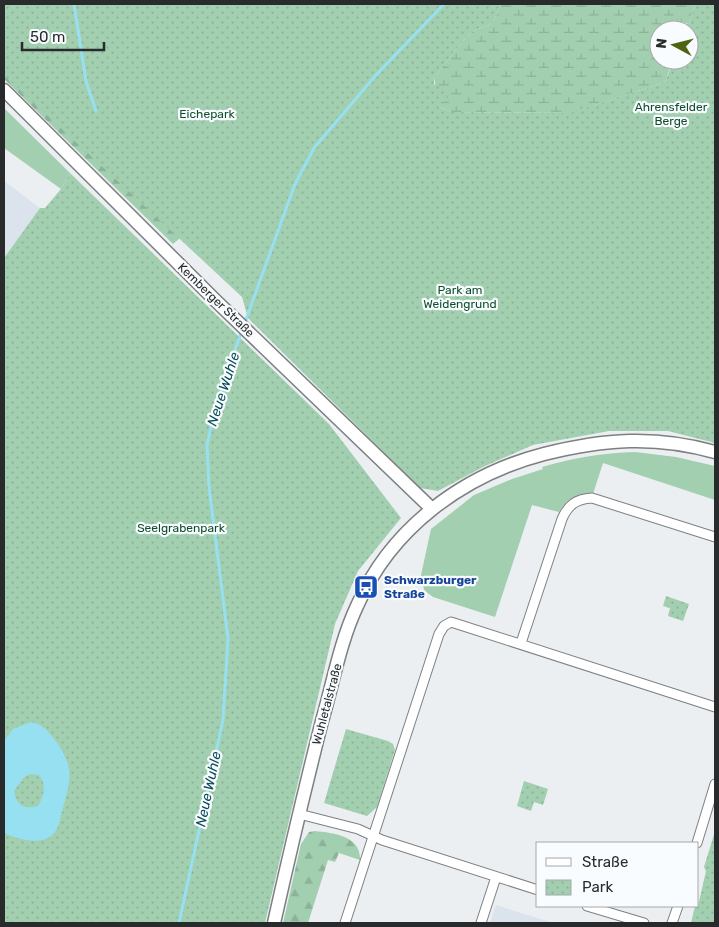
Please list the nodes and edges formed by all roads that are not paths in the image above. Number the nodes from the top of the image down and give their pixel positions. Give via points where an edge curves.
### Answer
1 (4, 90) edge
2 (715, 452) edge
3 (431, 508) junction
4 (715, 537) edge
5 (520, 643) junction
6 (715, 707) edge
7 (715, 784) edge
8 (299, 814) junction
9 (373, 836) junction
10 (697, 842) edge
11 (496, 877) junction
12 (536, 889) edge
13 (591, 907) edge
14 (678, 907) edge
15 (274, 923) edge
16 (345, 923) edge
17 (481, 923) edge
18 (644, 923) edge
19 (672, 923) edge

1 - 3 main road, Kemberger Straße via 221,306
2 - 3 main road, Wuhletalstraße via 632,440 587,444 534,457 499,470
3 - 8 main road, Wuhletalstraße via 384,559 357,605 342,647
4 - 5 street via 592,498 575,502 566,509
5 - 6 street
5 - 9 street via 451,622 442,629
7 - 10 street
8 - 9 street
8 - 15 main road, Wuhletalstraße
9 - 11 street
9 - 16 street
11 - 12 street
11 - 17 street
13 - 18 street
14 - 19 street

